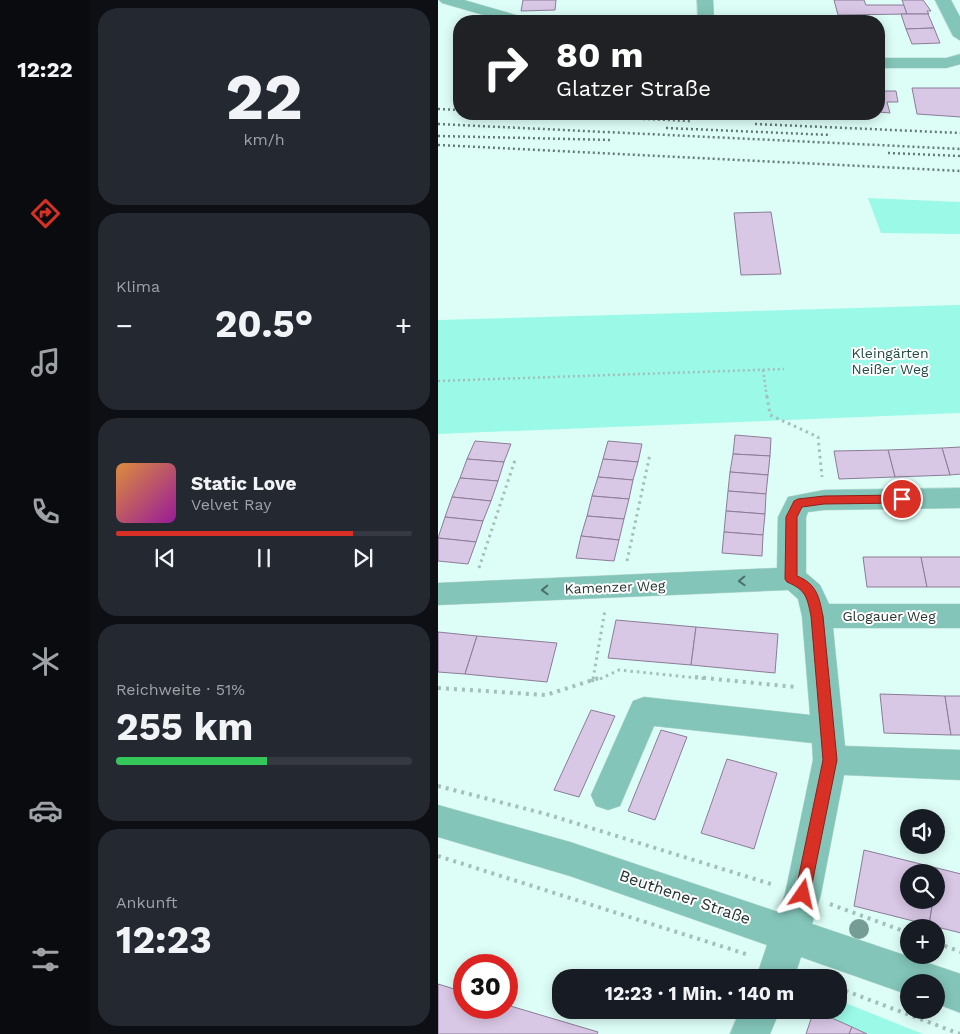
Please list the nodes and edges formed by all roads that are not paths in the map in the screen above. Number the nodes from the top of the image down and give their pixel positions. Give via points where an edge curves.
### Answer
1 (447, 0) edge
2 (705, 0) edge
3 (943, 0) edge
4 (464, 2) edge
5 (502, 15) edge
6 (706, 15) edge
7 (955, 16) edge
8 (960, 36) edge
9 (960, 59) edge
10 (885, 63) edge
11 (960, 498) edge
12 (791, 579) junction
13 (438, 594) edge
14 (817, 616) junction
15 (960, 616) edge
16 (828, 746) junction
17 (960, 765) edge
18 (608, 795) dead end
19 (438, 821) edge
20 (782, 959) edge
21 (900, 978) edge
22 (945, 989) edge
23 (960, 994) edge
24 (756, 1019) edge
25 (750, 1034) edge

1 - 4 street
2 - 6 street
3 - 7 street
4 - 5 street
7 - 8 street
9 - 10 street via 946,63
11 - 12 street via 811,502 792,517
12 -> 13 street, Kamenzer Weg
12 - 14 street via 804,584 813,598
14 - 15 street, Glogauer Weg
14 - 16 street
16 - 17 street
16 - 18 street via 644,711
16 - 20 street via 803,894
19 - 20 street, Beuthener Straße via 570,859
20 - 21 street, Beuthener Straße
22 - 23 street
24 - 25 street

